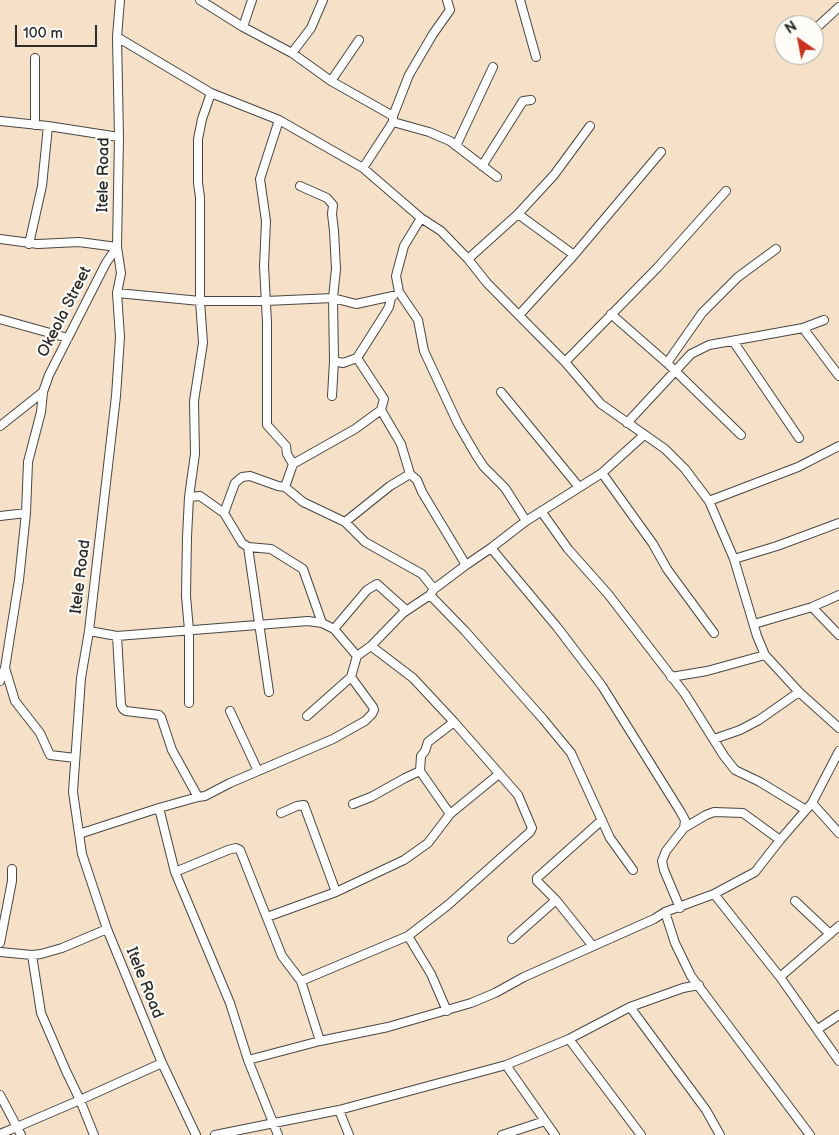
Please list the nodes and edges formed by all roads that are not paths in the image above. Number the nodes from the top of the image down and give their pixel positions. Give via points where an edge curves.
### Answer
1 (120, 0) edge
2 (200, 0) edge
3 (252, 0) edge
4 (323, 0) edge
5 (447, 0) edge
6 (520, 0) edge
7 (839, 7) edge
8 (824, 21) edge
9 (243, 27) junction
10 (117, 37) junction
11 (359, 40) dead end
12 (292, 53) junction
13 (536, 57) dead end
14 (35, 58) dead end
15 (492, 68) dead end
16 (331, 81) junction
17 (211, 93) junction
18 (530, 100) dead end
19 (393, 119) junction
20 (279, 120) junction
21 (0, 121) edge
22 (35, 125) junction
23 (48, 126) junction
24 (590, 126) dead end
25 (118, 137) junction
26 (456, 146) junction
27 (661, 152) dead end
28 (482, 166) junction
29 (363, 168) junction
30 (497, 176) dead end
31 (300, 186) dead end
32 (726, 191) dead end
33 (518, 214) junction
34 (421, 218) junction
35 (0, 239) edge
36 (29, 244) junction
37 (116, 247) junction
38 (776, 249) dead end
39 (574, 255) junction
40 (468, 259) junction
41 (399, 292) junction
42 (117, 293) junction
43 (333, 298) junction
44 (391, 298) junction
45 (200, 301) junction
46 (266, 302) junction
47 (520, 314) junction
48 (611, 314) junction
49 (0, 319) edge
50 (824, 320) dead end
51 (803, 328) junction
52 (68, 338) junction
53 (733, 341) junction
54 (357, 358) junction
55 (334, 361) junction
56 (564, 362) junction
57 (667, 363) junction
58 (676, 371) junction
59 (839, 376) edge
60 (43, 392) junction
61 (501, 392) dead end
62 (332, 396) dead end
63 (381, 410) junction
64 (0, 414) edge
65 (8, 421) junction
66 (627, 423) junction
67 (0, 426) edge
68 (644, 435) junction
69 (741, 435) dead end
70 (799, 438) dead end
71 (839, 446) edge
72 (293, 464) junction
73 (602, 473) junction
74 (410, 474) junction
75 (285, 487) junction
76 (579, 487) junction
77 (189, 497) junction
78 (709, 501) junction
79 (541, 511) junction
80 (26, 513) junction
81 (224, 513) junction
82 (0, 516) edge
83 (526, 521) junction
84 (346, 522) junction
85 (839, 523) edge
86 (248, 548) junction
87 (491, 548) junction
88 (734, 558) junction
89 (466, 564) junction
90 (432, 592) junction
91 (839, 595) edge
92 (812, 607) junction
93 (403, 613) junction
94 (322, 623) junction
95 (754, 624) junction
96 (258, 626) junction
97 (334, 629) junction
98 (189, 630) junction
99 (89, 631) junction
100 (714, 633) dead end
101 (839, 635) edge
102 (117, 636) junction
103 (370, 646) junction
104 (764, 655) junction
105 (357, 656) junction
106 (5, 668) junction
107 (351, 677) junction
108 (671, 677) junction
109 (0, 681) edge
110 (269, 692) dead end
111 (799, 692) junction
112 (189, 703) dead end
113 (230, 711) dead end
114 (307, 716) dead end
115 (454, 722) junction
116 (839, 728) edge
117 (714, 739) junction
118 (839, 751) edge
119 (74, 758) junction
120 (420, 770) junction
121 (258, 771) junction
122 (499, 774) junction
123 (198, 796) junction
124 (812, 803) junction
125 (354, 804) dead end
126 (159, 808) junction
127 (806, 810) junction
128 (281, 813) dead end
129 (450, 814) junction
130 (602, 820) junction
131 (684, 828) junction
132 (839, 833) edge
133 (79, 834) junction
134 (780, 840) junction
135 (12, 869) dead end
136 (633, 870) dead end
137 (175, 872) junction
138 (336, 892) junction
139 (714, 894) junction
140 (556, 900) junction
141 (795, 901) dead end
142 (680, 908) junction
143 (665, 912) junction
144 (267, 917) junction
145 (839, 926) edge
146 (107, 929) junction
147 (830, 934) junction
148 (408, 936) junction
149 (512, 939) dead end
150 (0, 943) edge
151 (592, 945) junction
152 (0, 952) edge
153 (32, 956) junction
154 (691, 976) junction
155 (780, 977) junction
156 (301, 981) junction
157 (699, 985) junction
158 (683, 988) junction
159 (630, 1007) junction
160 (447, 1010) junction
161 (839, 1015) edge
162 (818, 1029) junction
163 (569, 1039) junction
164 (320, 1041) junction
165 (248, 1060) junction
166 (839, 1061) edge
167 (162, 1063) junction
168 (506, 1066) junction
169 (0, 1095) edge
170 (80, 1100) junction
171 (339, 1110) junction
172 (545, 1121) junction
173 (274, 1123) junction
174 (17, 1127) junction
175 (0, 1134) edge
176 (21, 1135) edge
177 (94, 1135) edge
178 (196, 1135) edge
179 (215, 1135) edge
180 (278, 1135) edge
181 (349, 1135) edge
182 (502, 1135) edge
183 (555, 1135) edge
184 (641, 1135) edge
185 (720, 1135) edge
186 (810, 1135) edge

1 - 10 street, Itele Road
2 - 9 street
3 - 9 street
4 - 12 street via 311,28
5 - 19 street via 450,10 409,76
6 - 13 street
7 - 8 street
9 - 12 street
10 - 17 street
10 - 25 street, Itele Road
11 - 16 street
12 - 16 street
14 - 22 street
15 - 26 street
16 - 19 street
17 - 20 street
17 - 45 street via 198,139
18 - 28 street via 523,101
19 - 26 street
19 - 29 street
20 - 29 street
20 - 46 street via 260,179 266,221
21 - 22 street
22 - 23 street
23 - 25 street
23 - 36 street via 42,186
24 - 33 street via 554,175
25 - 37 street, Itele Road
26 - 28 street
27 - 39 street
28 - 30 street
29 - 34 street
31 - 43 street via 327,198 333,205 336,269
32 - 48 street
33 - 39 street
33 - 40 street
34 - 40 street via 441,231
34 - 41 street via 404,246 396,276
35 - 36 street
36 - 37 street via 79,242
37 - 42 street, Itele Road via 120,273
37 - 52 street, Okeola Street
38 - 57 street via 738,277 702,313
39 - 47 street
40 - 47 street via 487,283
41 - 44 street
41 - 83 street via 418,320 424,352 458,424 484,467 505,488
42 - 45 street
42 - 99 street, Itele Road via 120,337 116,396
43 - 44 street via 356,304
43 - 46 street
43 - 55 street
44 - 54 street via 386,312
45 - 46 street
45 - 77 street via 203,343 194,401 195,454
46 - 72 street via 268,425 286,446
47 - 56 street
48 - 56 street
48 - 57 street
49 - 52 street
50 - 51 street
51 - 53 street
51 - 59 street
52 - 60 street, Okeola Street via 48,375
53 - 58 street via 710,345 691,354
53 - 70 street
54 - 55 street via 343,363
54 - 63 street via 384,399
55 - 62 street
56 - 66 street via 601,404
57 - 58 street
58 - 66 street
58 - 69 street
60 - 65 street
60 - 80 street, Okeola Street via 28,462
61 - 76 street
63 - 72 street via 355,429
63 - 74 street via 401,444
64 - 65 street
65 - 67 street
66 - 68 street
68 - 73 street
68 - 78 street via 665,449 685,469
71 - 78 street via 798,467
72 - 75 street
73 - 76 street
73 - 100 street
74 - 84 street
74 - 89 street via 417,480
75 - 81 street via 250,476 242,477 235,483
75 - 84 street via 303,502
76 - 79 street
77 - 81 street via 200,496
77 - 98 street via 186,596
78 - 88 street
79 - 83 street
79 - 108 street
80 - 82 street
80 - 106 street, Okeola Street
81 - 86 street
83 - 87 street
84 - 90 street via 365,542 422,574
85 - 88 street
86 - 94 street via 271,549 303,569
86 - 96 street
87 - 89 street
87 - 131 street via 602,686 680,811 685,820
88 - 95 street
89 - 90 street
90 - 93 street
90 - 130 street via 570,753
91 - 92 street
92 - 95 street
92 - 101 street
93 - 97 street via 406,610 377,584 367,590
93 - 103 street
94 - 96 street via 308,621
94 - 97 street
95 - 104 street
96 - 98 street
96 - 110 street
97 - 105 street
98 - 102 street
98 - 112 street
99 - 102 street
99 - 119 street, Itele Road
102 - 123 street via 123,709 161,717 172,750
103 - 105 street
103 - 115 street via 414,678
104 - 108 street
104 - 111 street
105 - 107 street
106 - 109 street
106 - 119 street via 15,701 40,733 50,756
107 - 114 street
107 - 121 street via 374,710 365,722
108 - 117 street via 686,694
111 - 116 street
111 - 117 street via 759,720
113 - 121 street
115 - 120 street via 428,742 421,756
115 - 122 street
117 - 127 street via 735,770
118 - 124 street
119 - 133 street, Itele Road via 73,792
120 - 125 street
120 - 129 street
121 - 123 street via 206,796
122 - 129 street
122 - 148 street via 518,794 532,828 530,832
123 - 126 street
124 - 127 street
124 - 132 street
126 - 133 street
126 - 137 street
127 - 134 street
128 - 138 street via 304,805
129 - 138 street via 428,843 404,860
130 - 136 street via 610,838
130 - 140 street via 537,878
131 - 134 street via 714,812 743,813
131 - 142 street via 662,861
133 - 146 street, Itele Road via 82,854
134 - 139 street via 755,872
135 - 150 street
137 - 144 street via 236,848 240,850
137 - 165 street via 230,1003
138 - 144 street
139 - 142 street
139 - 155 street
140 - 149 street
140 - 151 street
141 - 147 street
142 - 143 street
143 - 151 street
143 - 154 street via 674,943
144 - 156 street via 282,956
145 - 147 street
146 - 153 street via 62,948
146 - 167 street, Itele Road
147 - 155 street
148 - 156 street
148 - 160 street via 431,974
151 - 160 street via 495,994
152 - 153 street
153 - 170 street via 41,1013
154 - 157 street
154 - 158 street
155 - 162 street
156 - 164 street
157 - 158 street
157 - 186 street
158 - 159 street
159 - 163 street
159 - 185 street via 706,1110
160 - 164 street via 388,1027
161 - 162 street
162 - 166 street
163 - 168 street
163 - 184 street
164 - 165 street
165 - 173 street
167 - 170 street
167 - 178 street, Itele Road
168 - 171 street
168 - 172 street
169 - 174 street
170 - 174 street
170 - 177 street
171 - 173 street
171 - 181 street
172 - 182 street
172 - 183 street
173 - 179 street
173 - 180 street
174 - 175 street
174 - 176 street

